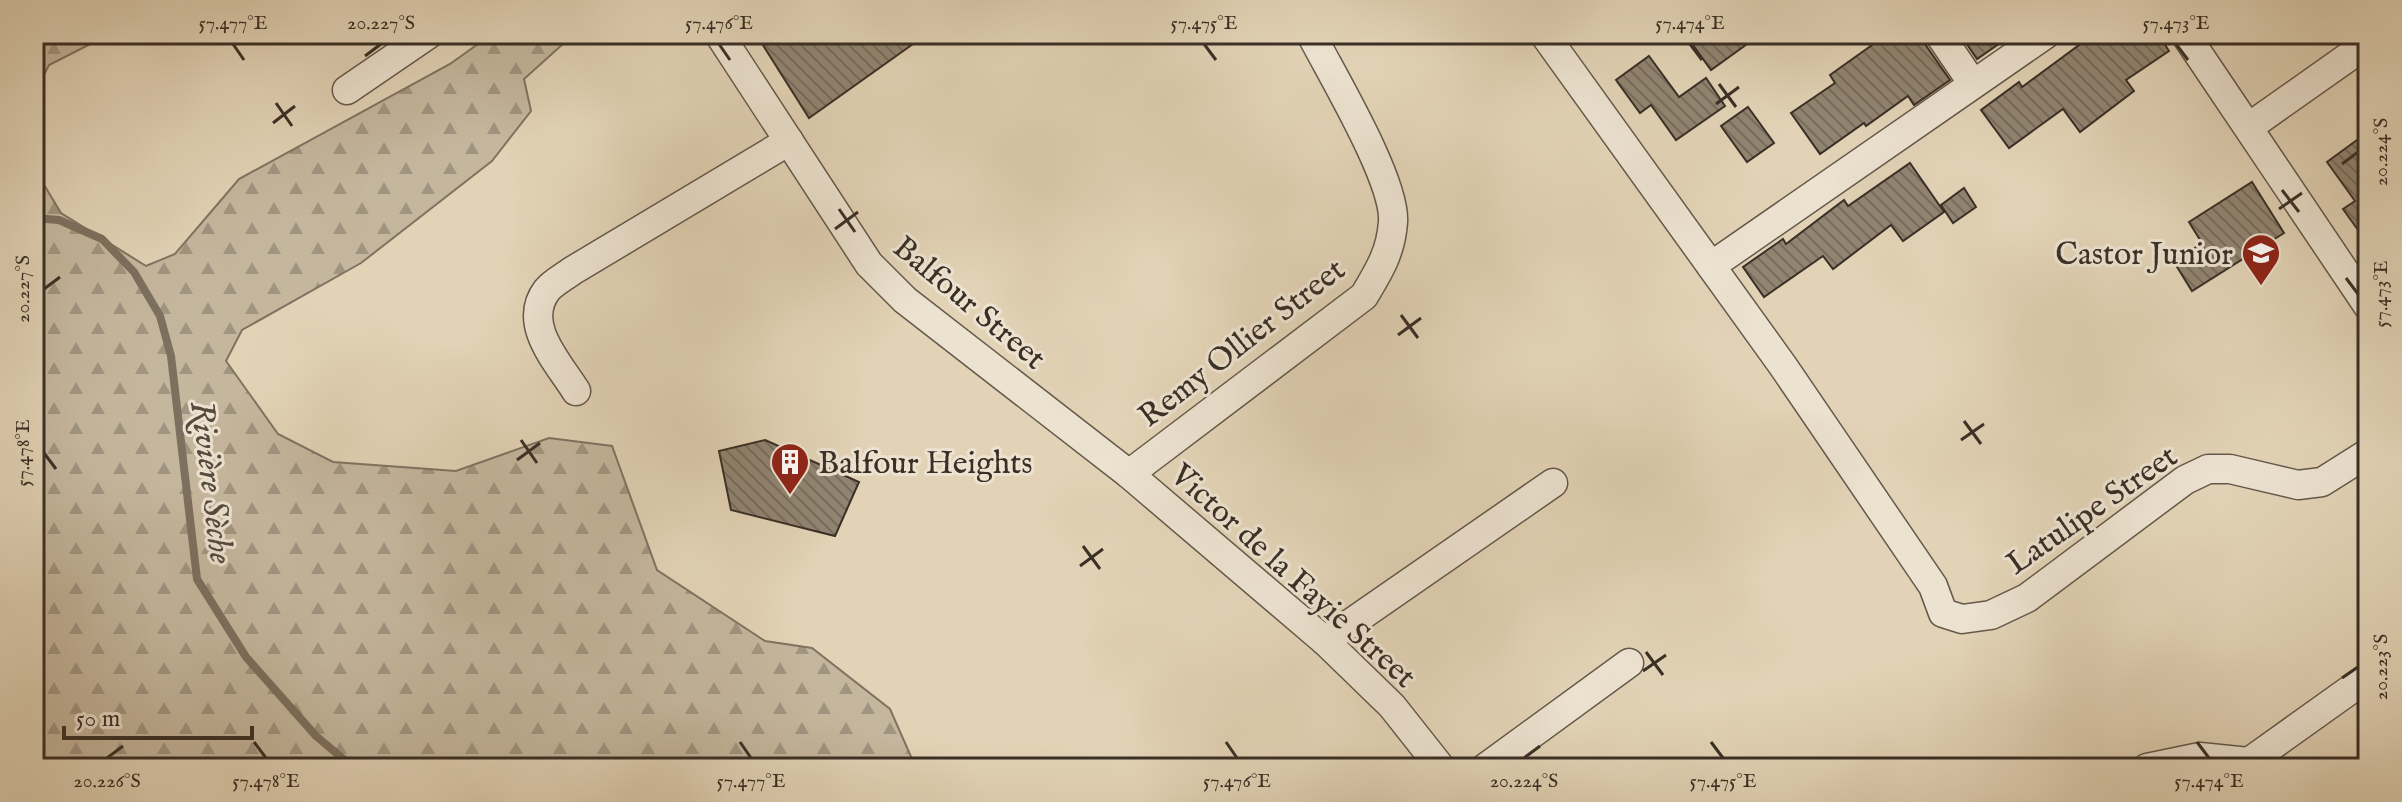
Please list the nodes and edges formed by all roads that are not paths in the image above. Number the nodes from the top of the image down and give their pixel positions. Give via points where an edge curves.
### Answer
1 (429, 34) edge
2 (719, 34) edge
3 (1311, 34) edge
4 (1544, 34) edge
5 (1939, 34) edge
6 (2046, 34) edge
7 (2185, 34) edge
8 (2368, 43) edge
9 (1973, 84) junction
10 (347, 90) dead end
11 (2249, 127) junction
12 (789, 141) junction
13 (1711, 266) junction
14 (2368, 306) edge
15 (576, 391) dead end
16 (2368, 453) edge
17 (1129, 474) junction
18 (1553, 483) dead end
19 (1325, 641) junction
20 (1629, 663) dead end
21 (2368, 677) edge
22 (2249, 766) edge
23 (1441, 768) edge
24 (1485, 768) edge
25 (2147, 768) edge

1 - 10 street
2 - 12 street, Balfour Street
3 - 17 street, Remy Ollier Street via 1385,179 1393,219 1386,260 1364,296
4 - 13 street
5 - 9 street
6 - 9 street
7 - 11 street
8 - 11 street
9 - 13 street
11 - 14 street
12 - 15 street via 548,290 536,312 541,334
12 - 17 street, Balfour Street via 869,264 905,300
13 - 16 street, Latulipe Street via 1933,586 1943,613 1962,619 1991,615 2027,598 2185,480 2208,469 2298,485 2322,482
17 - 19 street, Victor de la Fayie Street
18 - 19 street
19 - 23 street, Victor de la Fayie Street via 1392,706
20 - 24 street
21 - 22 street
22 - 25 street via 2200,757

